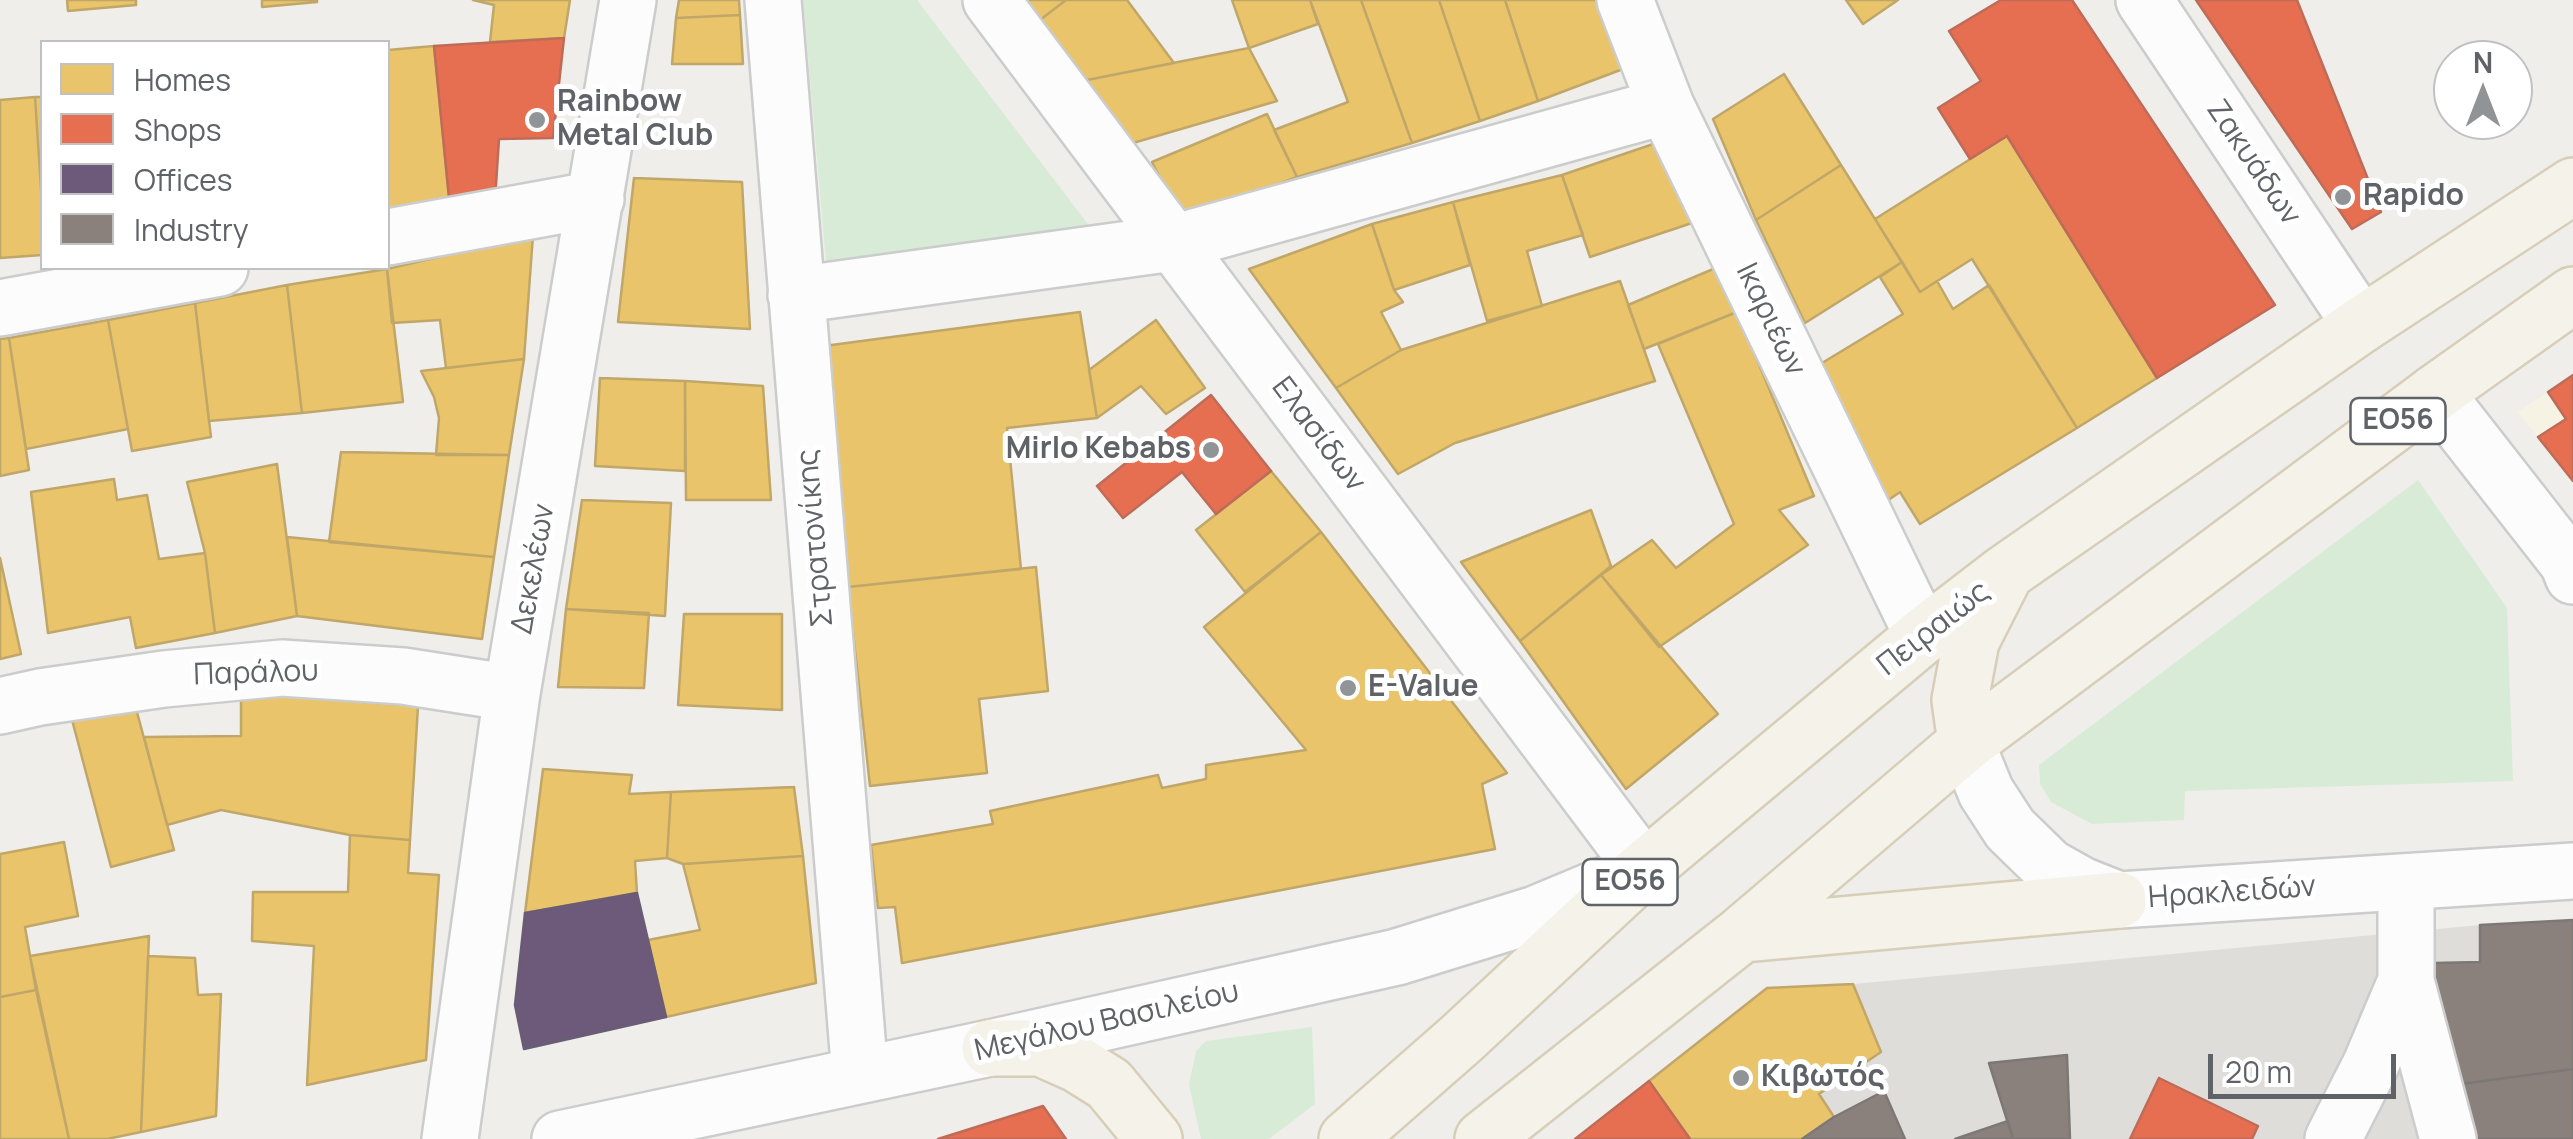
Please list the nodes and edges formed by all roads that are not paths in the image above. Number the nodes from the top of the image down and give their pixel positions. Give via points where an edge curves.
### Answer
1 (628, 0) edge
2 (773, 0) edge
3 (991, 0) edge
4 (1625, 0) edge
5 (2144, 0) edge
6 (1666, 106) junction
7 (2573, 186) edge
8 (596, 199) junction
9 (390, 237) edge
10 (1173, 242) junction
11 (209, 270) edge
12 (796, 295) junction
13 (2573, 296) edge
14 (0, 308) edge
15 (2362, 325) junction
16 (2435, 393) junction
17 (2006, 573) junction
18 (2573, 576) edge
19 (1922, 636) junction
20 (512, 694) junction
21 (0, 706) edge
22 (1966, 743) junction
23 (1644, 869) junction
24 (2573, 871) edge
25 (2406, 882) junction
26 (2119, 900) junction
27 (1742, 934) junction
28 (2406, 981) junction
29 (990, 1048) junction
30 (860, 1075) junction
31 (450, 1139) edge
32 (560, 1139) edge
33 (1154, 1139) edge
34 (1347, 1139) edge
35 (1483, 1139) edge
36 (2333, 1139) edge
37 (2448, 1139) edge

1 - 8 street, Δεκελέων
2 - 12 street, Στρατονίκης
3 - 10 street, Ελασίδων
4 - 6 street, Ικαριέων
5 - 15 street, Ζακυάδων
6 - 10 street
6 - 19 street, Ικαριέων
7 - 15 main road, Πειραιώς / ΕΟ56
8 - 9 street
8 - 20 street, Δεκελέων
10 - 12 street
10 - 23 street, Ελασίδων
11 - 14 street
12 - 30 street, Στρατονίκης
13 - 16 main road, ΕΟ56
15 - 17 main road, Πειραιώς / ΕΟ56
16 - 18 street
16 - 22 main road, ΕΟ56
17 - 19 main road, Πειραιώς / ΕΟ56
17 - 22 main road via 1972,641 1960,700
19 - 23 main road, Πειραιώς / ΕΟ56
20 - 21 street, Παράλου via 403,676 282,668
20 - 31 street, Δεκελέων
22 - 26 street, Ηρακλειδών via 2010,830 2049,867
22 - 27 main road, ΕΟ56
23 - 29 street, Μεγάλου Βασιλείου via 1536,914 1397,957
23 - 34 main road, Πειραιώς / ΕΟ56
24 - 25 street, Ηρακλειδών
25 - 26 street, Ηρακλειδών
25 - 28 street
26 - 27 main road
27 - 35 main road, ΕΟ56
28 - 36 street
28 - 37 street
29 - 30 street, Μεγάλου Βασιλείου
29 - 33 main road via 1041,1048 1077,1064 1110,1084
30 - 32 street, Μεγάλου Βασιλείου

